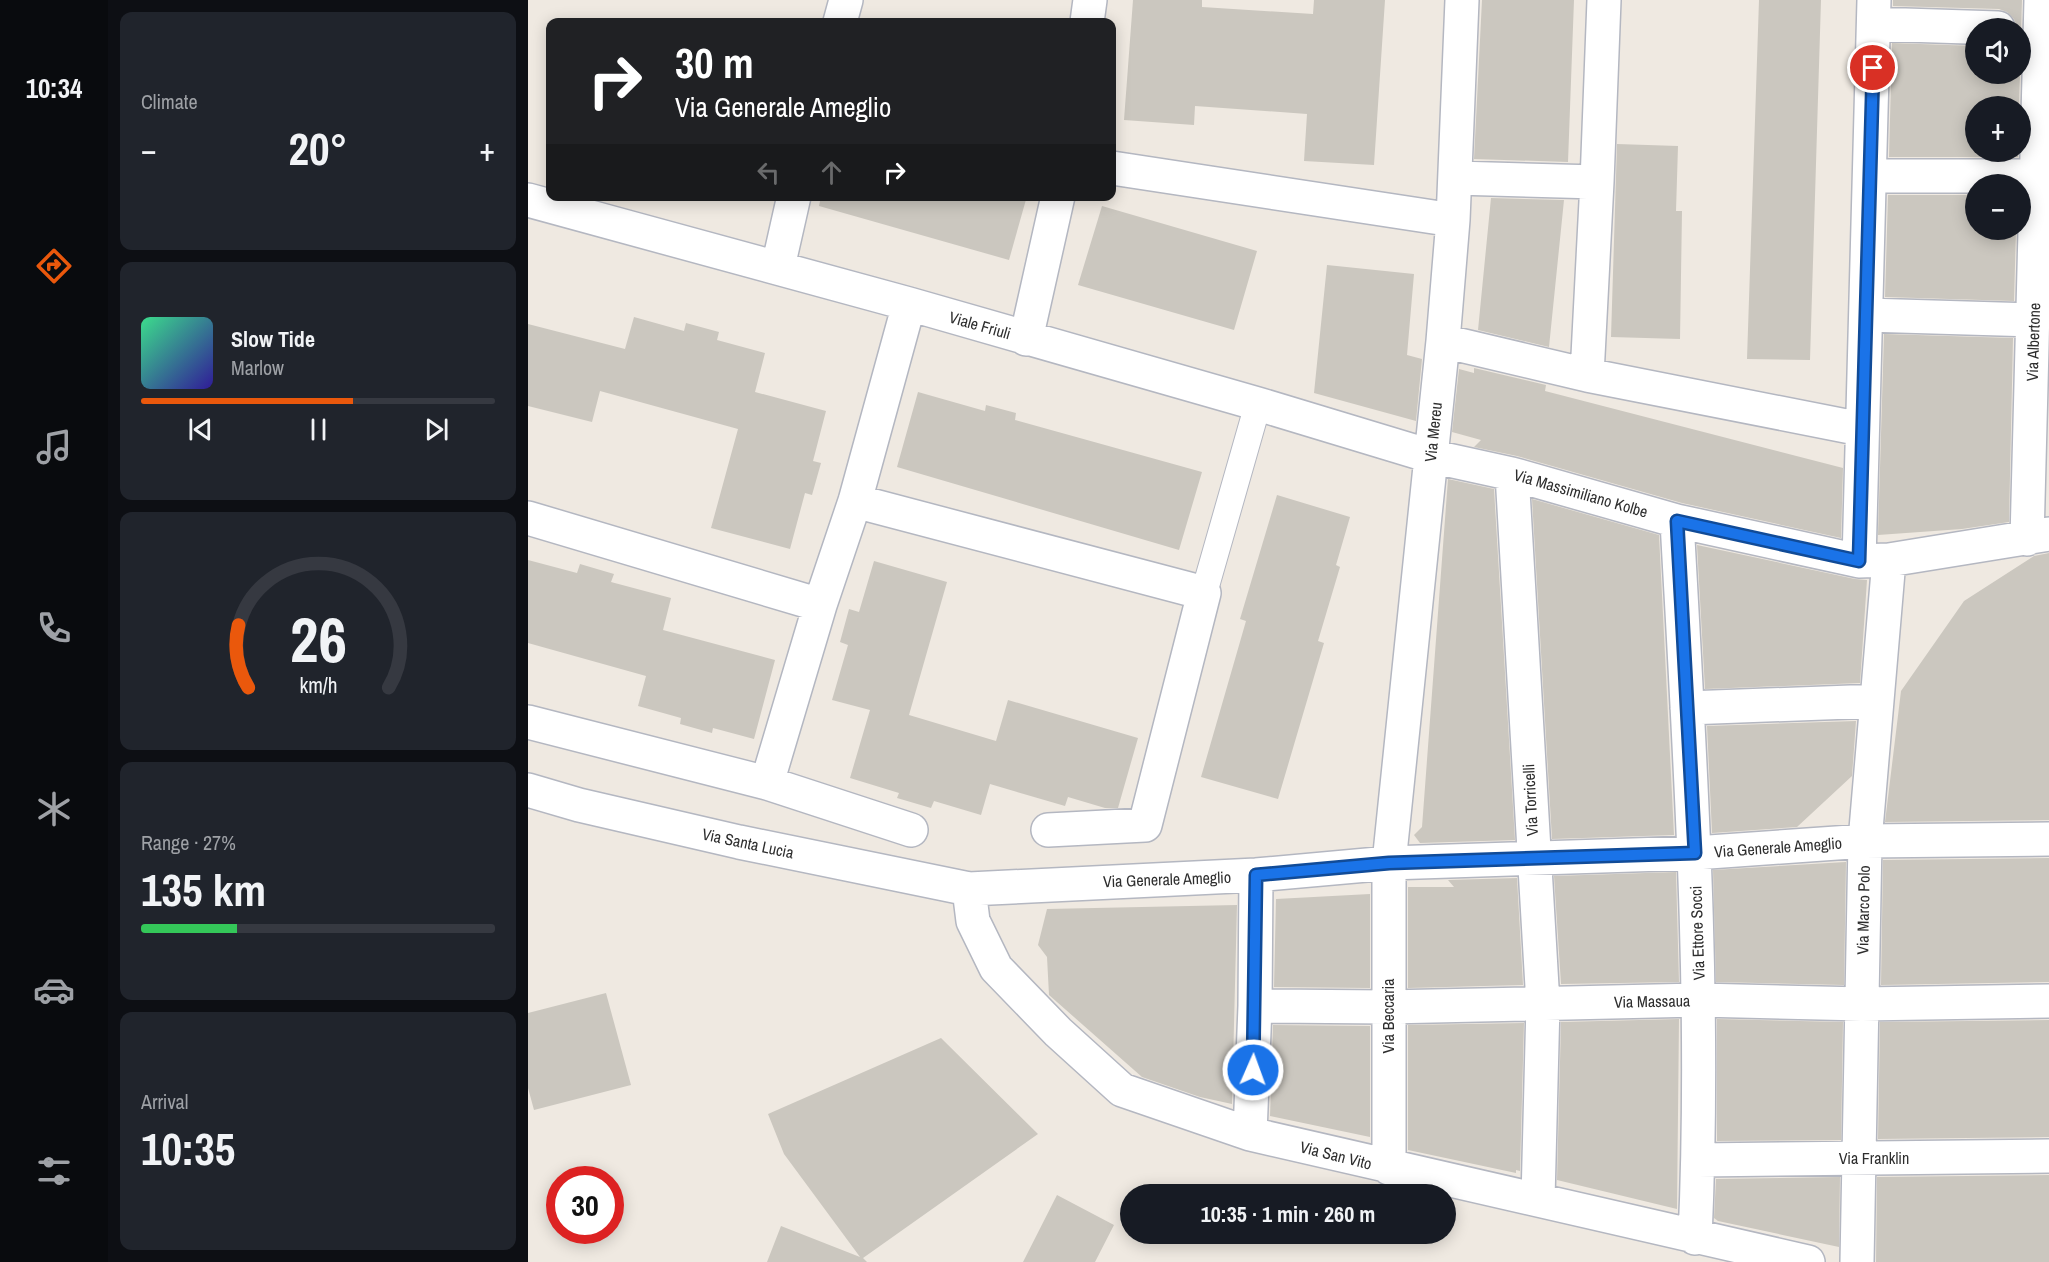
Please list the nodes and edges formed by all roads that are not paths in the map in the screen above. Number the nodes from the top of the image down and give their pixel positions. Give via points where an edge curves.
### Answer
1 (846, 0) edge
2 (1090, 0) edge
3 (1462, 0) edge
4 (1604, 0) edge
5 (1874, 12) edge
6 (841, 18) edge
7 (1088, 18) edge
8 (2038, 22) edge
9 (1965, 24) edge
10 (1116, 169) edge
11 (1871, 176) junction
12 (2044, 176) edge
13 (1455, 178) junction
14 (1597, 182) junction
15 (528, 200) edge
16 (793, 201) edge
17 (1057, 201) edge
18 (1453, 220) junction
19 (778, 267) junction
20 (909, 304) junction
21 (1866, 315) junction
22 (2034, 320) junction
23 (1026, 339) junction
24 (1443, 341) junction
25 (1587, 375) junction
26 (1258, 404) junction
27 (1861, 429) junction
28 (1430, 456) junction
29 (1512, 474) junction
30 (855, 501) junction
31 (528, 518) edge
32 (1677, 521) junction
33 (2038, 537) edge
34 (1874, 560) junction
35 (1204, 593) junction
36 (820, 605) junction
37 (1877, 701) junction
38 (1687, 708) junction
39 (528, 722) edge
40 (767, 783) junction
41 (528, 790) edge
42 (911, 830) dead end
43 (1048, 830) dead end
44 (2049, 839) edge
45 (1864, 841) junction
46 (1695, 853) junction
47 (1533, 858) junction
48 (1389, 863) junction
49 (1256, 875) junction
50 (969, 889) junction
51 (1699, 1000) junction
52 (2049, 1001) edge
53 (1543, 1004) junction
54 (1862, 1004) junction
55 (1255, 1006) junction
56 (1387, 1007) junction
57 (1250, 1134) junction
58 (2049, 1156) edge
59 (1859, 1158) junction
60 (1698, 1160) junction
61 (1389, 1168) junction
62 (1538, 1199) junction
63 (1695, 1238) junction
64 (1808, 1262) edge
65 (1857, 1262) edge

1 - 6 street
2 - 7 street
3 - 13 street, Via Mereu
4 - 14 street
5 - 9 street
5 - 11 street, Via Marco Polo
8 - 12 street, Via Albertone
10 - 18 street
11 - 12 street
11 - 21 street, Via Marco Polo
12 - 22 street, Via Albertone
13 - 14 street
13 - 18 street, Via Mereu
14 - 25 street
15 - 19 street, Viale Friuli
16 - 19 street
17 - 23 street
18 - 24 street, Via Mereu
19 - 20 street, Viale Friuli
20 - 23 street, Viale Friuli
20 - 30 street
21 - 22 street
21 - 27 street, Via Marco Polo
22 - 33 street, Via Albertone
23 - 26 street, Viale Friuli
24 - 25 street
24 - 28 street, Via Mereu
25 - 27 street
26 - 28 street, Viale Friuli
26 - 35 street
27 - 34 street, Via Marco Polo
28 - 29 street, Via Massimiliano Kolbe
28 - 48 street, Via Mereu
29 - 32 street, Via Massimiliano Kolbe
29 - 47 street, Via Torricelli
30 - 35 street
30 - 36 street
31 - 36 street
32 - 34 street, Via Massimiliano Kolbe
32 - 38 street, Via Ettore Socci
33 - 34 street, Via Massimiliano Kolbe
34 - 37 street, Via Marco Polo
35 - 43 street via 1145,825
36 - 40 street
37 - 38 street
37 - 45 street, Via Marco Polo
38 - 46 street, Via Ettore Socci
39 - 40 street
40 - 42 street
41 - 50 street, Via Santa Lucia via 740,842
44 - 45 street, Via Generale Ameglio
45 - 46 street, Via Generale Ameglio
45 - 54 street, Via Marco Polo
46 - 47 street, Via Generale Ameglio
46 - 51 street, Via Ettore Socci
47 - 48 street, Via Generale Ameglio
47 - 53 street, Via Torricelli
48 - 49 street, Via Generale Ameglio
48 - 56 street, Via Beccaria
49 - 50 street, Via Generale Ameglio
49 - 55 street
50 - 57 street, Via San Vito via 973,921 996,968 1122,1090
51 - 53 street, Via Massaua
51 - 54 street, Via Massaua
51 - 60 street, Via Ettore Socci
52 - 54 street, Via Massaua
53 - 56 street, Via Massaua
53 - 62 street, Via Torricelli
54 - 59 street, Via Marco Polo
55 - 56 street, Via Massaua
55 - 57 street
56 - 61 street, Via Beccaria
57 - 61 street, Via San Vito
58 - 59 street, Via Franklin
59 - 60 street, Via Franklin
59 - 65 street, Via Marco Polo
60 - 63 street, Via Ettore Socci
61 - 62 street, Via San Vito
62 - 63 street, Via San Vito
63 - 64 street, Via San Vito

